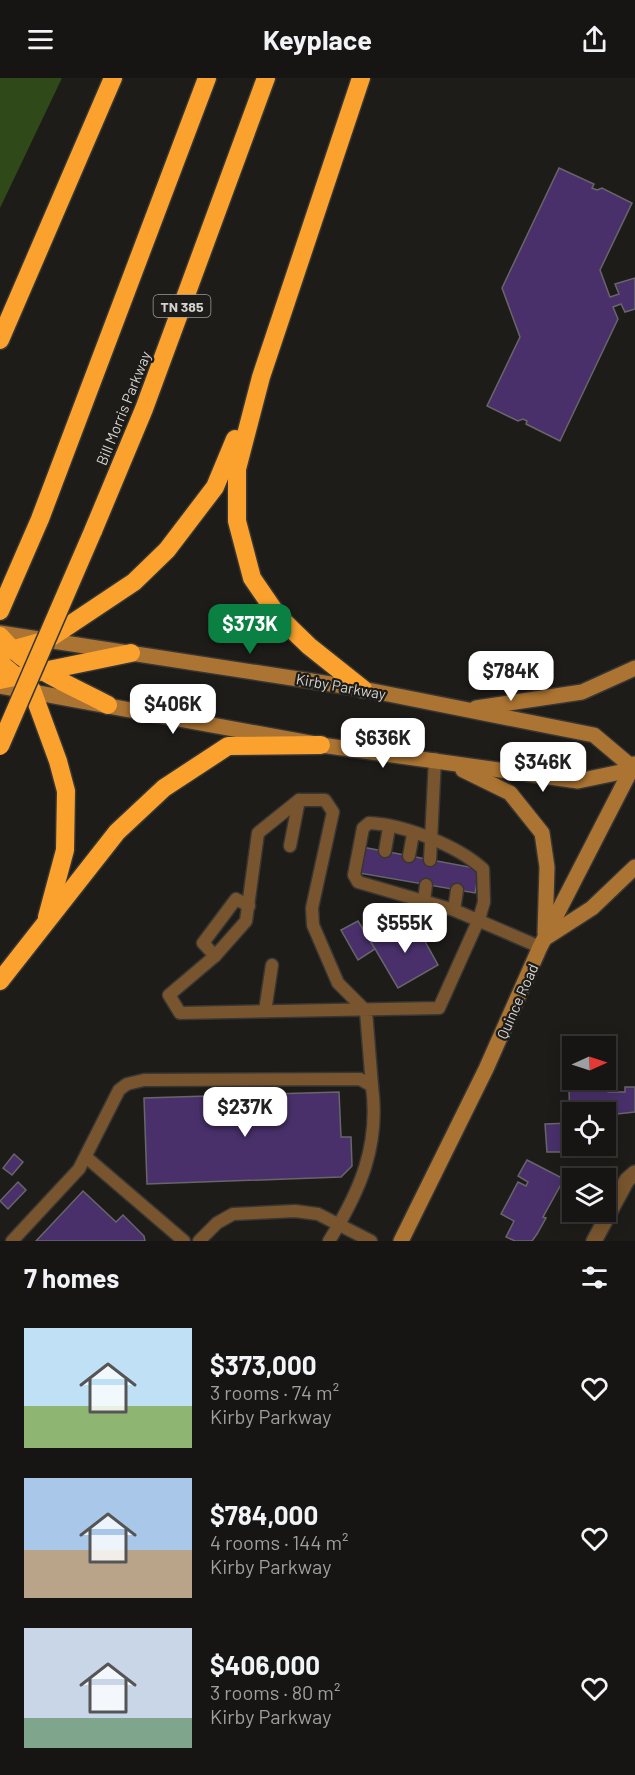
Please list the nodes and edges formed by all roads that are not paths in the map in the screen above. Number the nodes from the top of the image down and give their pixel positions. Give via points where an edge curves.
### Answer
1 (113, 78) edge
2 (207, 78) edge
3 (266, 78) edge
4 (361, 78) edge
5 (0, 340) edge
6 (261, 377) junction
7 (0, 611) edge
8 (47, 640) junction
9 (2, 647) edge
10 (131, 653) junction
11 (635, 668) edge
12 (44, 671) junction
13 (18, 677) junction
14 (0, 680) edge
15 (0, 686) edge
16 (363, 689) junction
17 (32, 690) junction
18 (108, 705) junction
19 (463, 710) junction
20 (321, 745) junction
21 (0, 746) edge
22 (435, 759) junction
23 (451, 763) junction
24 (634, 766) edge
25 (299, 800) junction
26 (389, 828) junction
27 (412, 834) junction
28 (433, 839) junction
29 (290, 846) dead end
30 (385, 851) dead end
31 (409, 856) dead end
32 (430, 860) dead end
33 (635, 867) edge
34 (406, 881) dead end
35 (426, 885) dead end
36 (458, 891) dead end
37 (404, 895) junction
38 (424, 901) junction
39 (249, 906) junction
40 (454, 910) junction
41 (479, 919) junction
42 (45, 925) junction
43 (542, 943) junction
44 (215, 956) junction
45 (272, 965) dead end
46 (0, 981) edge
47 (265, 1011) junction
48 (366, 1011) junction
49 (372, 1086) junction
50 (86, 1157) junction
51 (635, 1173) edge
52 (339, 1225) junction
53 (12, 1241) edge
54 (184, 1241) edge
55 (199, 1241) edge
56 (329, 1241) edge
57 (371, 1241) edge
58 (401, 1241) edge
59 (594, 1241) edge

1 - 5 highway
2 - 7 highway via 40,519
3 - 21 highway, Bill Morris Parkway / TN 385, bridge via 144,409
4 - 6 highway
6 - 8 highway via 215,487 167,550 134,582
6 - 16 highway via 237,469 237,521 252,578 278,616
8 - 9 highway
8 - 10 main road, Kirby Parkway
9 - 12 highway
9 - 13 highway
10 - 12 highway
10 - 16 main road, Kirby Parkway
11 - 19 main road via 582,692
12 - 13 highway
12 - 18 highway
13 - 14 highway
13 - 17 highway
15 - 17 main road
16 - 19 main road, Kirby Parkway
17 - 18 main road
17 - 42 highway via 66,791 65,850
18 - 20 main road
19 - 24 main road, Kirby Parkway via 594,735
20 - 22 main road
20 - 42 highway via 228,746 164,788 117,832
22 - 23 main road
22 - 28 lane
23 - 24 main road via 578,781
23 - 43 main road via 510,793 542,833 547,867
24 - 43 main road, Quince Road
25 - 29 lane
25 - 39 lane via 258,833
25 - 48 lane via 324,800 333,812 312,908 314,925 338,983
26 - 27 lane
26 - 30 lane
26 - 37 lane via 372,823 364,826 354,867 356,880 379,882
27 - 28 lane
27 - 31 lane
28 - 32 lane
28 - 41 lane via 483,869 484,902
33 - 43 main road via 592,908
34 - 37 lane
35 - 38 lane
36 - 40 lane
37 - 38 lane
38 - 40 lane
39 - 44 lane via 246,921
39 - 44 lane via 236,899 202,943
40 - 41 lane
41 - 43 lane
41 - 48 lane via 439,1008
42 - 46 highway
43 - 58 main road, Quince Road via 486,1069
44 - 47 lane via 169,994 180,1013
45 - 47 lane
47 - 48 lane
48 - 49 lane
49 - 50 lane via 360,1078 344,1077 136,1081 117,1094
49 - 52 lane via 374,1129 370,1156
50 - 53 lane via 77,1172
50 - 54 lane
51 - 59 street via 627,1180
52 - 55 lane via 305,1211 245,1212 222,1220
52 - 56 lane
52 - 57 lane

